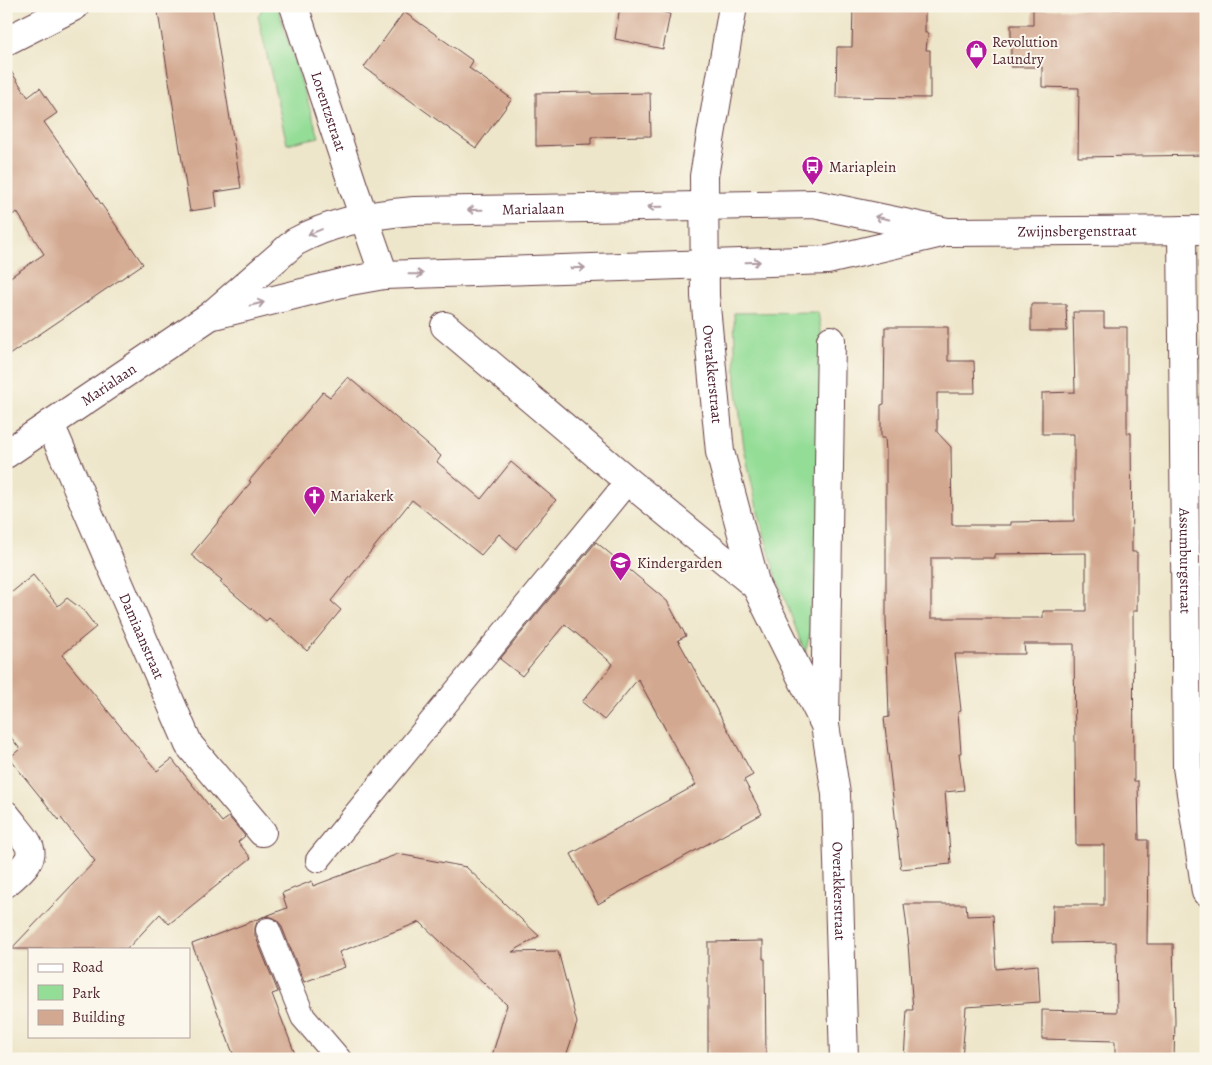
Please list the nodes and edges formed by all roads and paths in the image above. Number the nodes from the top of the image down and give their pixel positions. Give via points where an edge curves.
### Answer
1 (75, 6) edge
2 (294, 6) edge
3 (733, 6) edge
4 (6, 40) edge
5 (704, 206) junction
6 (364, 217) junction
7 (1194, 230) edge
8 (947, 232) junction
9 (704, 264) junction
10 (384, 275) junction
11 (210, 316) junction
12 (445, 326) dead end
13 (830, 340) dead end
14 (50, 424) junction
15 (6, 454) edge
16 (1195, 480) edge
17 (628, 481) junction
18 (756, 586) junction
19 (824, 725) junction
20 (6, 815) edge
21 (262, 832) dead end
22 (318, 860) dead end
23 (6, 883) edge
24 (1206, 892) edge
25 (268, 930) dead end
26 (339, 1059) edge
27 (844, 1059) edge

1 - 4 street
2 - 6 street, Lorentzstraat
3 - 5 street, Overakkerstraat via 704,176
5 -> 6 street, Marialaan via 414,211
8 -> 5 street, Zwijnsbergenstraat via 814,204
5 - 9 street, Overakkerstraat
6 - 10 street
6 -> 11 street, Marialaan via 326,228 295,242
7 - 8 street, Zwijnsbergenstraat
7 - 16 street, Assumburgstraat
9 -> 8 street, Zwijnsbergenstraat via 828,260
10 -> 9 street, Marialaan
9 - 18 street, Overakkerstraat via 720,452
11 -> 10 street, Marialaan
11 - 14 street, Marialaan
12 - 17 street
13 - 19 street, Overakkerstraat
14 - 15 street, Marialaan
14 - 21 street, Damiaanstraat via 189,745
16 - 24 street, Assumburgstraat via 1187,766
17 - 18 street
17 - 22 street
18 - 19 street, Overakkerstraat
19 - 27 street, Overakkerstraat via 836,794
20 - 23 street via 31,851 30,860 24,868
25 - 26 street via 303,1017

